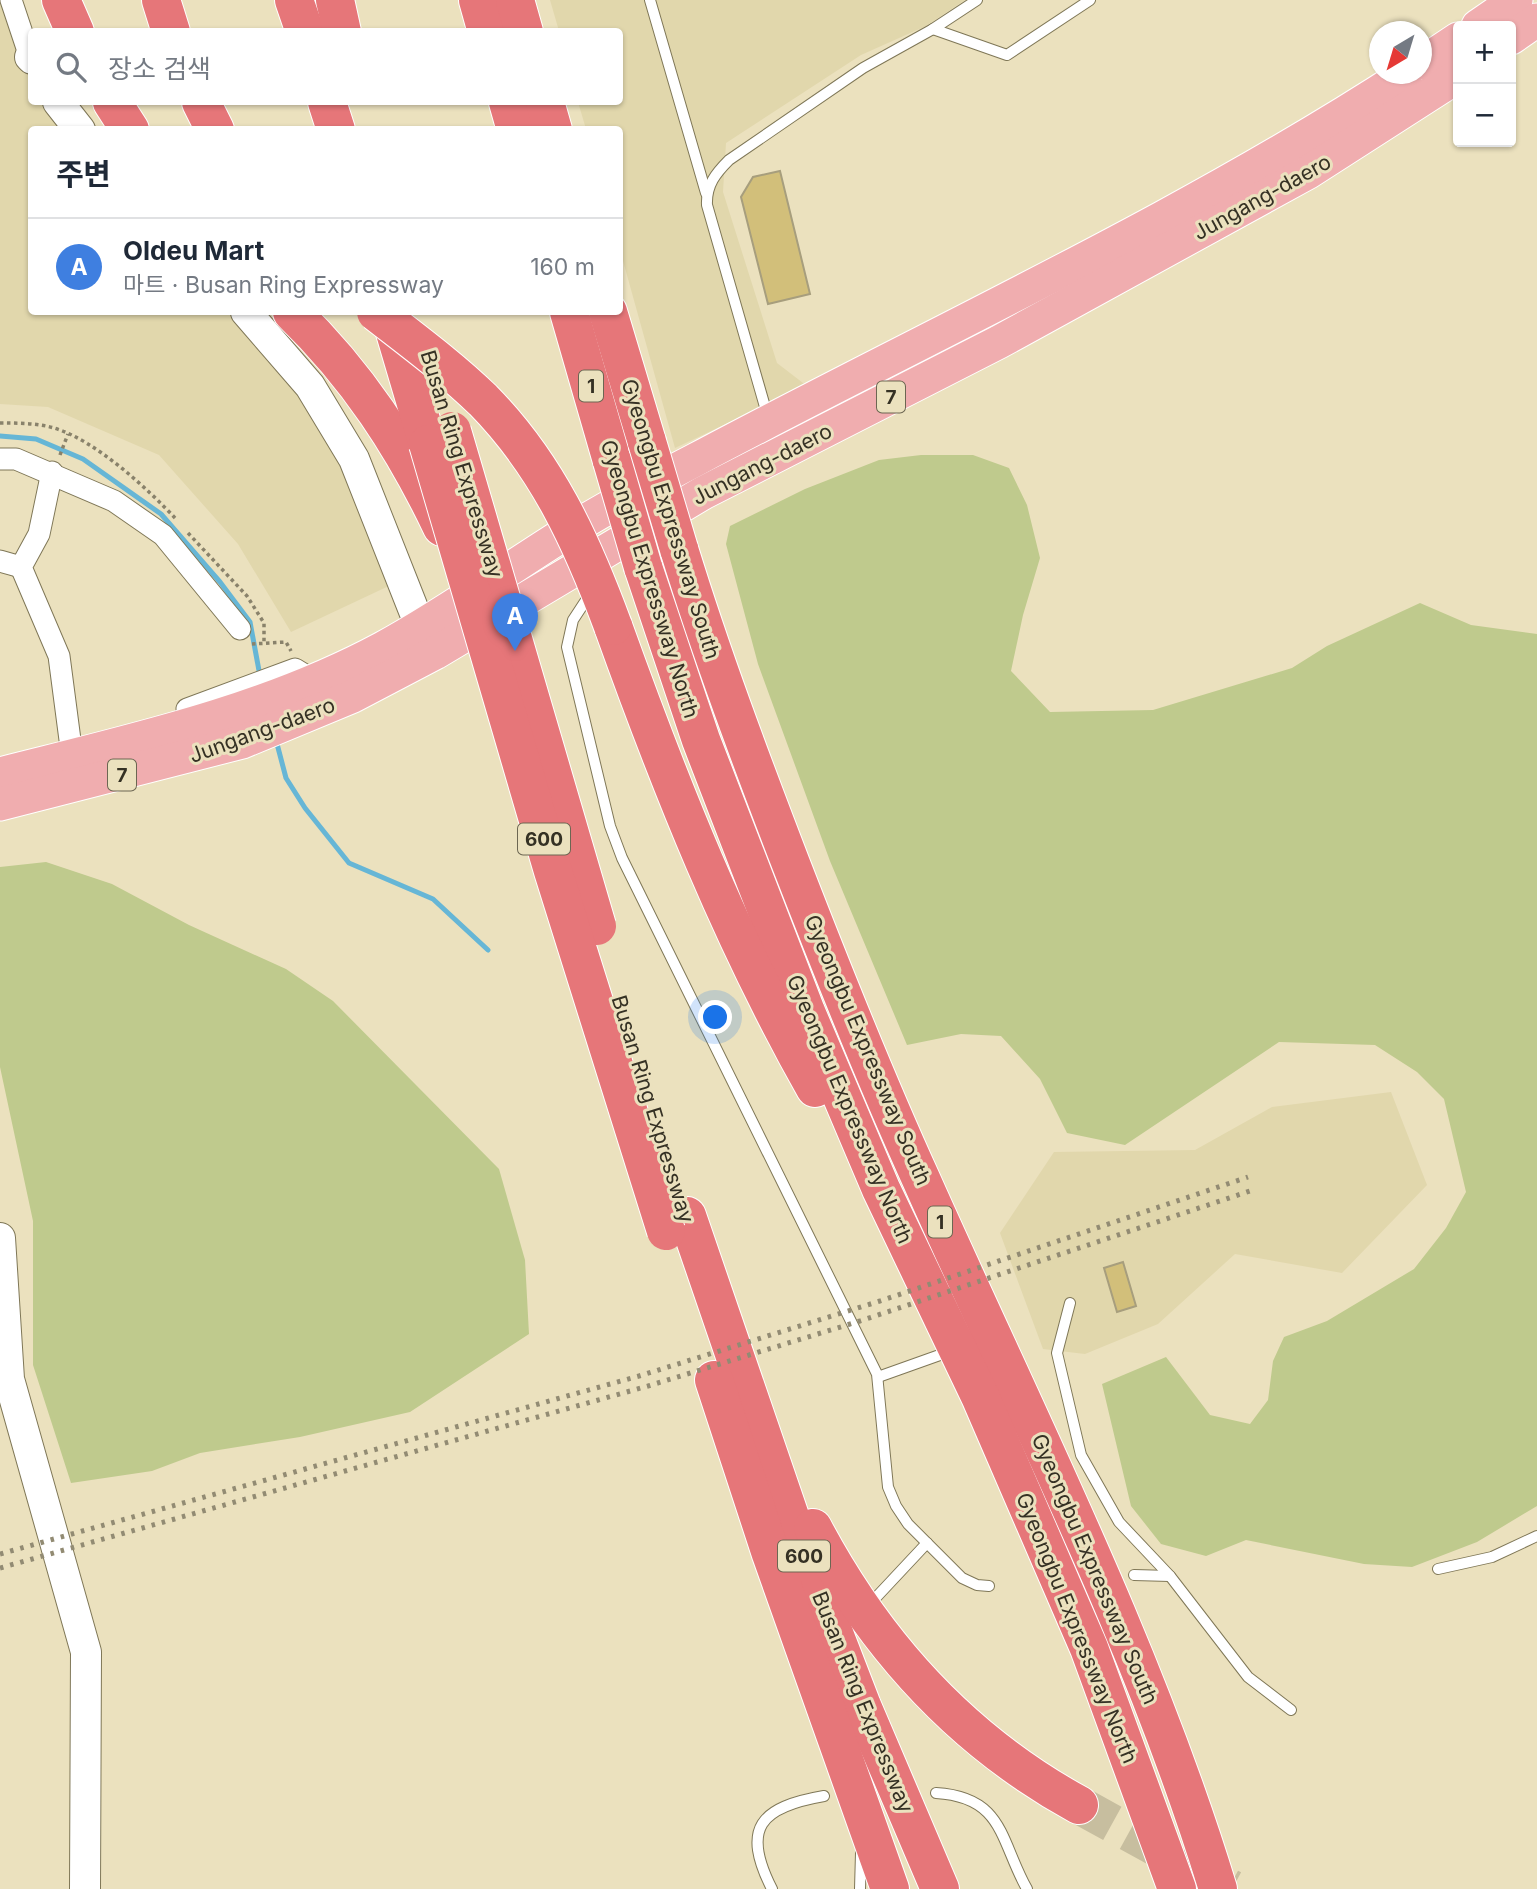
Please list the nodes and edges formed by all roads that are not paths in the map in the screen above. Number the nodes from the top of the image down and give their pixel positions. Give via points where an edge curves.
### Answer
1 (11, 0) edge
2 (61, 0) edge
3 (161, 0) edge
4 (295, 0) edge
5 (322, 0) edge
6 (335, 0) edge
7 (478, 0) edge
8 (515, 0) edge
9 (650, 0) edge
10 (977, 0) edge
11 (1090, 0) edge
12 (1517, 0) edge
13 (1537, 20) edge
14 (1486, 21) edge
15 (73, 28) edge
16 (170, 28) edge
17 (304, 28) edge
18 (330, 28) edge
19 (341, 28) edge
20 (486, 28) edge
21 (523, 28) edge
22 (933, 29) junction
23 (1516, 35) edge
24 (1453, 42) edge
25 (28, 49) edge
26 (1432, 56) edge
27 (1453, 79) edge
28 (1391, 84) edge
29 (60, 105) edge
30 (114, 105) edge
31 (202, 105) edge
32 (328, 105) edge
33 (355, 105) edge
34 (509, 105) edge
35 (546, 105) edge
36 (77, 126) edge
37 (127, 126) edge
38 (213, 126) edge
39 (335, 126) edge
40 (360, 126) edge
41 (515, 126) edge
42 (552, 126) edge
43 (707, 196) junction
44 (249, 315) edge
45 (295, 315) edge
46 (380, 315) edge
47 (390, 315) edge
48 (416, 315) edge
49 (570, 315) edge
50 (609, 315) edge
51 (770, 423) junction
52 (429, 444) junction
53 (779, 455) junction
54 (0, 459) edge
55 (55, 467) junction
56 (669, 534) junction
57 (0, 561) edge
58 (625, 565) junction
59 (21, 567) junction
60 (240, 629) dead end
61 (427, 639) junction
62 (303, 684) junction
63 (228, 702) junction
64 (70, 740) junction
65 (0, 760) edge
66 (0, 774) edge
67 (0, 804) edge
68 (677, 1223) junction
69 (0, 1238) edge
70 (913, 1256) junction
71 (1070, 1303) dead end
72 (957, 1348) junction
73 (878, 1377) junction
74 (749, 1400) junction
75 (1537, 1536) edge
76 (928, 1543) junction
77 (1438, 1569) dead end
78 (1134, 1575) dead end
79 (1170, 1576) junction
80 (989, 1586) dead end
81 (863, 1610) junction
82 (1291, 1710) dead end
83 (936, 1793) dead end
84 (824, 1797) dead end
85 (1079, 1805) tunnel mouth
86 (867, 1888) edge
87 (85, 1889) edge
88 (772, 1889) edge
89 (940, 1889) edge
90 (1027, 1889) edge
91 (1177, 1889) edge
92 (1217, 1889) edge

1 - 25 street
2 - 15 highway
3 - 16 highway
4 - 17 highway
5 - 18 highway
6 - 19 highway
7 - 20 highway
8 - 21 highway
9 - 43 lane
10 - 22 lane
11 - 22 lane via 1007,55
12 - 14 main road
13 - 23 main road
22 - 43 lane via 863,68 729,160 716,173
24 - 26 main road
27 - 53 main road, Jungang-daero / 7 via 1296,180 999,342
28 - 51 main road, Jungang-daero / 7 via 1303,141
29 - 36 street
30 - 37 highway
31 - 38 highway
32 - 39 highway
33 - 40 highway
34 - 41 highway
35 - 42 highway
43 - 51 lane
44 - 61 street via 310,386 354,459
45 - 52 highway via 359,384
46 - 70 highway, bridge via 482,400 550,484 585,550 681,806 749,965
47 - 52 highway, Busan Ring Expressway / 600
48 - 52 highway, Busan Ring Expressway / 600
49 - 58 highway, Gyeongbu Expressway North / 1, bridge via 612,461
50 - 56 highway, Gyeongbu Expressway South / 1, bridge
51 - 53 lane
51 - 61 main road, Jungang-daero / 7 via 584,521
52 - 68 highway, Busan Ring Expressway / 600, bridge via 553,871
52 - 68 highway, Busan Ring Expressway / 600, bridge via 649,1102
53 - 56 main road, Jungang-daero / 7
54 - 55 street
55 - 59 street via 38,534
55 - 60 street via 114,500 163,535
56 - 58 lane
56 - 61 main road, Jungang-daero / 7
56 - 92 highway, Gyeongbu Expressway South / 1 via 846,1005 1130,1646 1193,1807
57 - 59 street
58 - 70 highway, Gyeongbu Expressway North / 1 via 701,740 870,1164
58 - 73 lane via 580,608 567,647 610,826
59 - 64 street via 59,656
61 - 62 main road, Jungang-daero / 7
62 - 63 main road, Jungang-daero / 7
62 - 67 main road, Jungang-daero / 7 via 242,742
63 - 64 street via 128,731
63 - 66 main road, Jungang-daero / 7 via 140,741
64 - 65 street
68 - 74 highway, Busan Ring Expressway / 600
68 - 86 highway, Busan Ring Expressway / 600 via 771,1554 838,1741
69 - 87 street via 9,1379 86,1652
70 - 72 highway, Gyeongbu Expressway North / 1
71 - 79 lane via 1058,1353 1081,1455 1119,1522
72 - 73 lane
72 - 91 highway, Gyeongbu Expressway North / 1 via 1089,1648
73 - 76 lane via 888,1487 908,1524
74 - 81 highway via 822,1544
74 - 89 highway, Busan Ring Expressway / 600 via 857,1693
75 - 77 lane via 1492,1557
76 - 80 lane via 962,1578
76 - 81 lane
78 - 79 lane
79 - 82 lane via 1248,1677
81 - 85 highway via 902,1662 963,1726 1021,1771
83 - 90 lane via 968,1798 989,1812
84 - 88 lane via 782,1806 763,1823 756,1850

